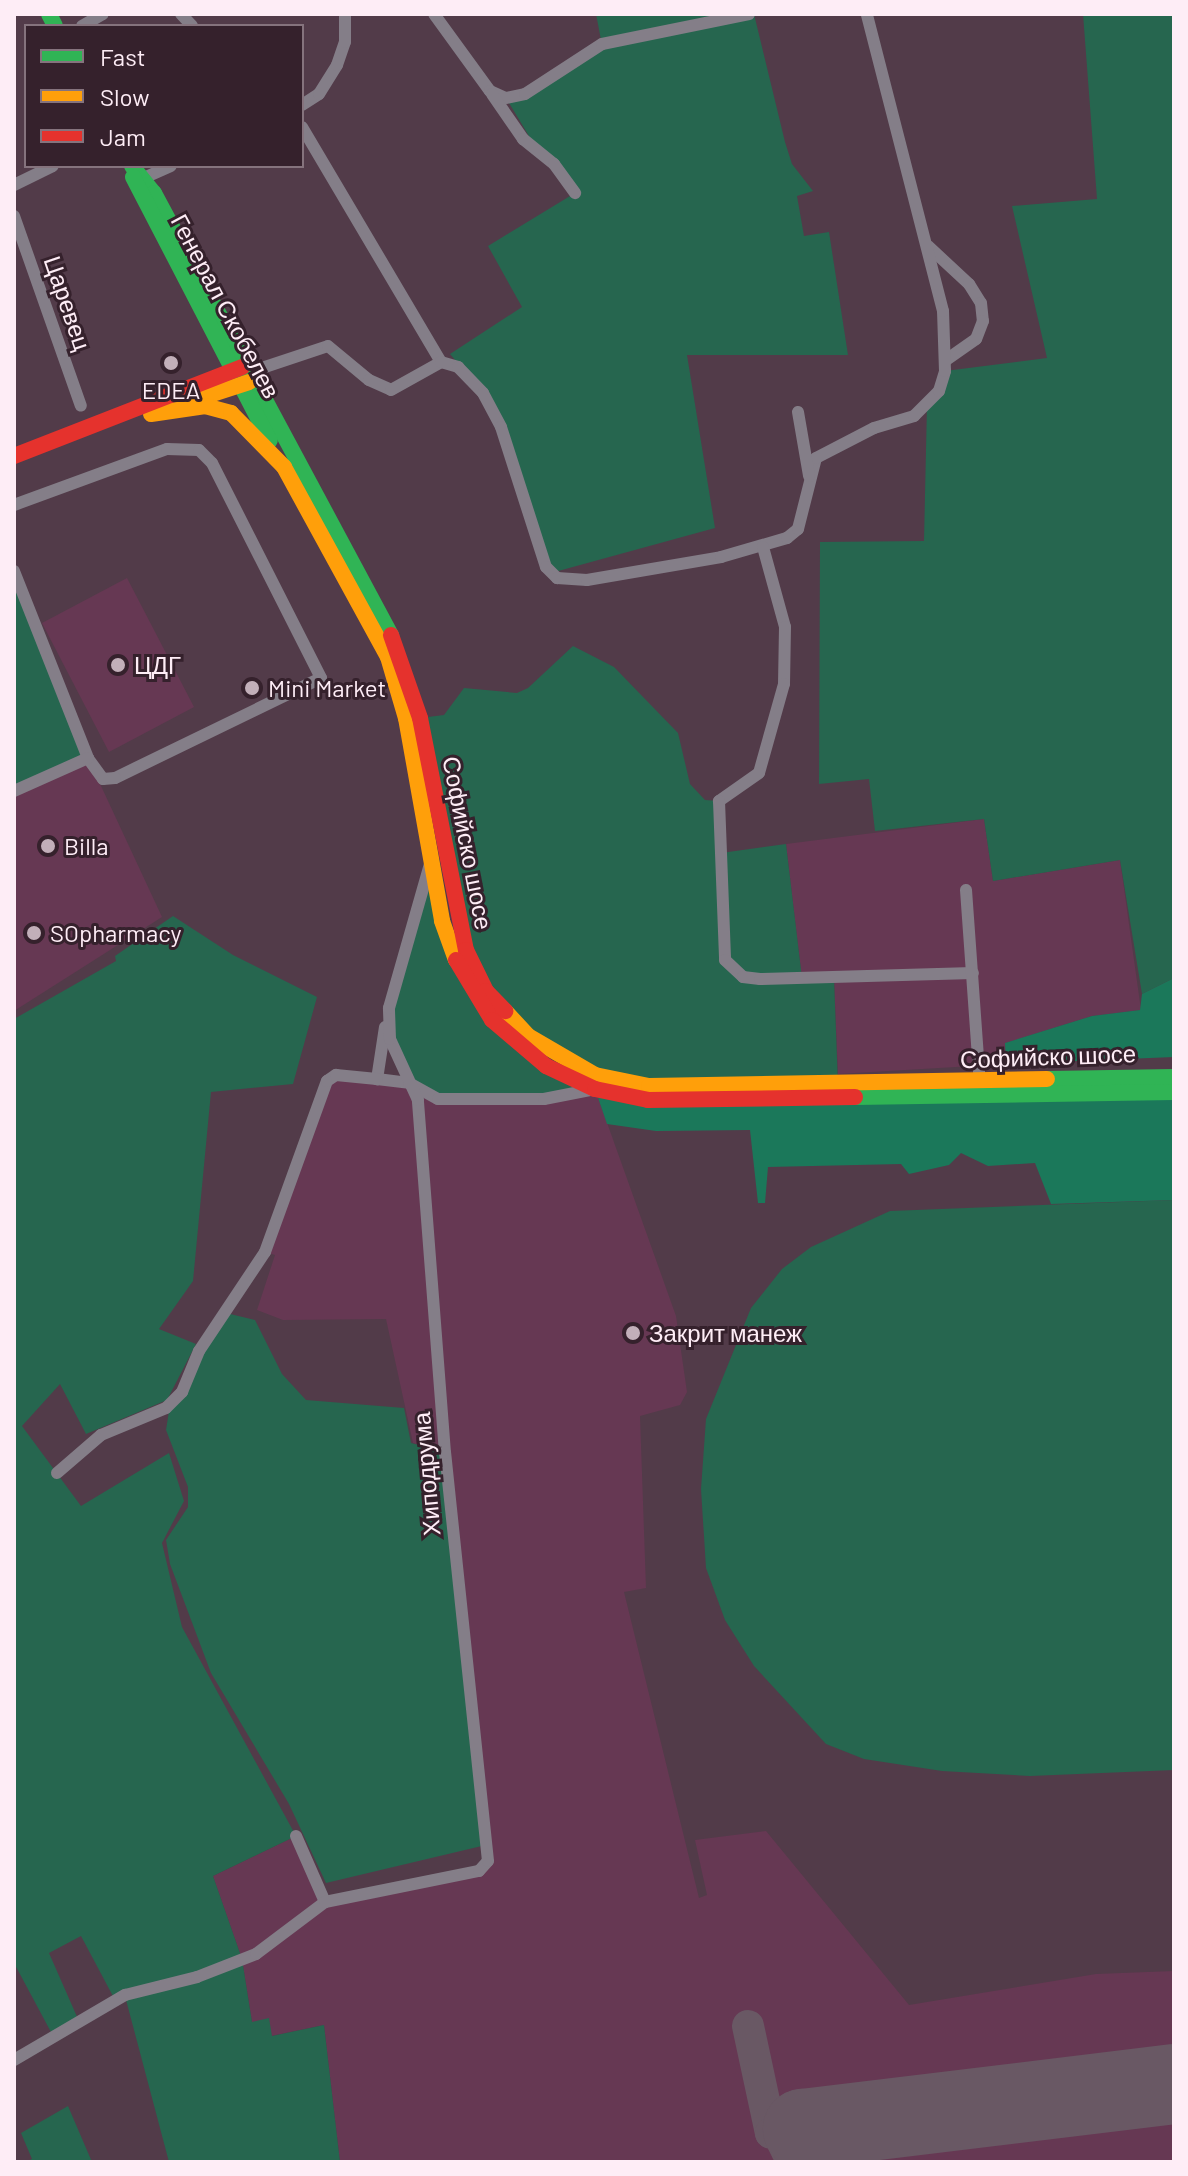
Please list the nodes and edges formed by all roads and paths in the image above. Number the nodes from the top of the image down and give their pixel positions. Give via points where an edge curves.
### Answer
1 (103, 14) edge
2 (345, 14) edge
3 (434, 14) edge
4 (749, 14) edge
5 (867, 14) edge
6 (86, 24) edge
7 (490, 91) junction
8 (304, 104) edge
9 (304, 130) edge
10 (49, 168) edge
11 (160, 168) edge
12 (134, 173) edge
13 (14, 185) edge
14 (575, 193) dead end
15 (14, 216) edge
16 (928, 246) junction
17 (946, 360) junction
18 (441, 362) junction
19 (243, 375) junction
20 (81, 406) dead end
21 (798, 412) dead end
22 (151, 414) junction
23 (97, 427) junction
24 (14, 456) edge
25 (284, 467) junction
26 (809, 476) junction
27 (14, 505) edge
28 (763, 547) junction
29 (14, 571) edge
30 (88, 758) junction
31 (14, 791) edge
32 (430, 864) junction
33 (966, 890) dead end
34 (973, 973) junction
35 (389, 1008) junction
36 (1174, 1077) edge
37 (377, 1079) junction
38 (409, 1083) junction
39 (595, 1089) junction
40 (980, 1090) junction
41 (1174, 1092) edge
42 (438, 1099) junction
43 (420, 1120) junction
44 (57, 1473) dead end
45 (296, 1836) dead end
46 (325, 1902) junction
47 (14, 2060) edge

1 - 6 street
2 - 8 street via 345,42 337,65 319,94
3 - 7 street
4 - 7 street via 602,44 525,94 506,98
5 - 16 street
7 - 14 street via 523,139 554,164
9 - 18 street
10 - 13 street
11 - 12 street
12 - 19 main road, Генерал Скобелев
15 - 20 street, Царевец
16 - 17 street via 943,311
16 - 17 street via 969,284 981,303 983,321 976,339
17 - 26 street via 939,391 927,405 914,416 830,448 816,458
18 - 19 street via 391,390 369,380 328,346
18 - 28 street via 468,374 483,393 520,479 546,567 557,578 587,580
19 - 22 main road
19 - 23 main road
19 - 25 main road, Генерал Скобелев
19 - 40 main road, Софийско шосе via 397,646 420,718 466,950 486,991 528,1036 595,1075 649,1086
21 - 26 street
22 - 23 main road
22 - 25 main road, Софийско шосе via 205,406 231,413
23 - 24 main road
25 - 32 main road, Софийско шосе via 388,657 409,734
26 - 28 street via 798,529
27 - 30 street via 167,449 199,450 212,463 321,678 115,778 99,776
28 - 34 street via 785,627 784,684 759,773 719,801 725,960 743,977 760,979
29 - 30 street
30 - 31 street
32 - 35 street
32 - 39 main road, Софийско шосе via 449,943 472,992 518,1045 546,1066
33 - 34 street
34 - 40 street
35 - 37 street
35 - 38 street, Хиподрума via 390,1039
36 - 40 main road, Софийско шосе
37 - 38 street
37 - 44 street via 336,1075 327,1081 265,1252 199,1351 182,1392 166,1408 101,1435
38 - 42 street
38 - 43 street, Хиподрума
39 - 40 main road, Софийско шосе via 648,1100 708,1101
39 - 42 street via 544,1099
40 - 41 main road, Софийско шосе
42 - 43 street
43 - 46 street, Хиподрума via 445,1453 488,1861 479,1871
45 - 46 street
46 - 47 street via 256,1954 197,1977 125,1995

